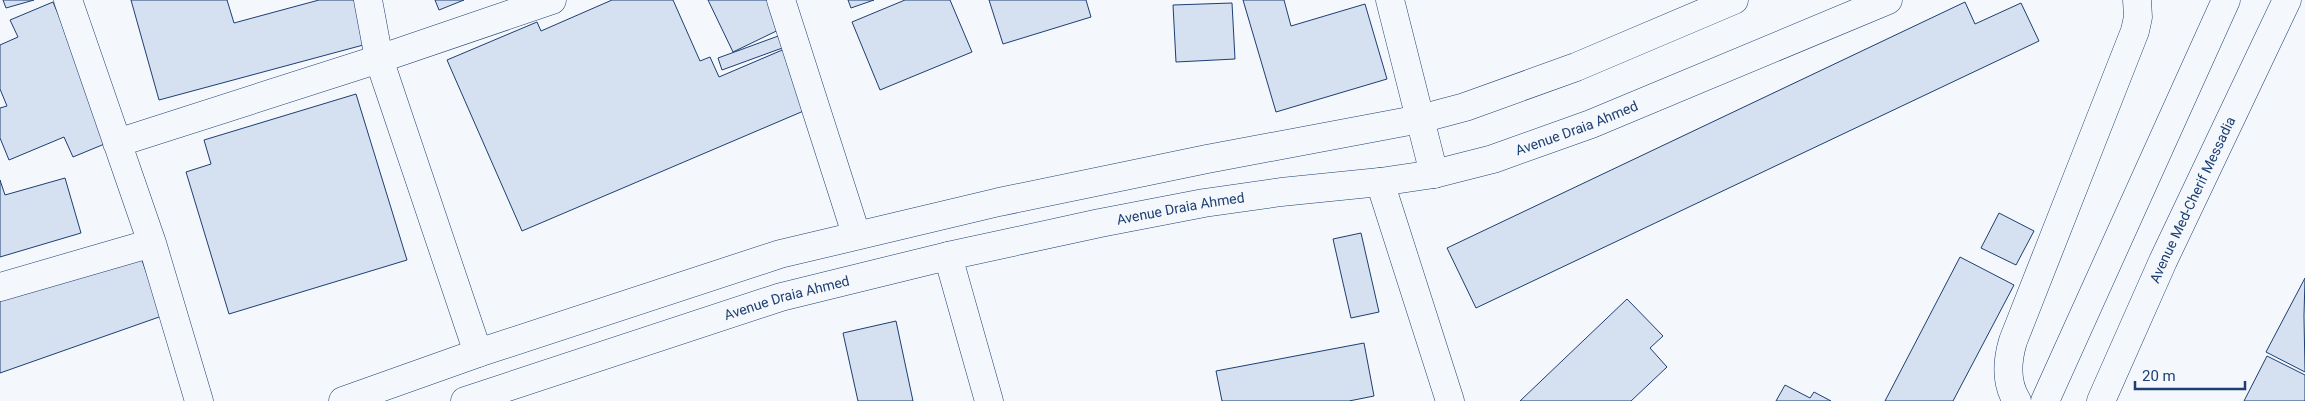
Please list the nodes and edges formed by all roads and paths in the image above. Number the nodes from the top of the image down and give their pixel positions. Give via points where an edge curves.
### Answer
1 (68, 0) edge
2 (368, 0) edge
3 (552, 0) edge
4 (781, 0) edge
5 (1390, 0) edge
6 (1734, 0) edge
7 (1888, 0) edge
8 (2137, 0) edge
9 (2226, 0) edge
10 (2287, 0) edge
11 (379, 59) junction
12 (1420, 119) junction
13 (117, 143) junction
14 (1434, 174) junction
15 (1380, 182) junction
16 (856, 234) junction
17 (152, 243) junction
18 (948, 256) junction
19 (0, 288) edge
20 (478, 353) junction
21 (198, 401) edge
22 (342, 401) edge
23 (465, 401) edge
24 (989, 401) edge
25 (1450, 401) edge
26 (2017, 401) edge
27 (2044, 401) edge
28 (2101, 401) edge

1 - 13 main road
2 - 11 main road
3 - 11 main road
4 - 16 main road
5 - 12 main road
6 - 12 main road via 1576,67 1465,107
7 - 14 main road, Avenue Draia Ahmed via 1539,144
8 - 26 main road via 2135,31 2013,341 2008,377
9 - 27 main road
10 - 28 main road, Avenue Med-Cherif Messadia via 2163,261
11 - 13 main road
11 - 20 main road
12 - 14 main road
12 - 16 main road via 1188,163
13 - 17 main road
14 - 15 main road, Avenue Draia Ahmed
15 - 18 main road, Avenue Draia Ahmed via 1204,203
15 - 25 main road
16 - 20 main road via 780,254
17 - 19 main road
17 - 21 main road
18 - 23 main road, Avenue Draia Ahmed via 781,298
18 - 24 main road
20 - 22 main road

